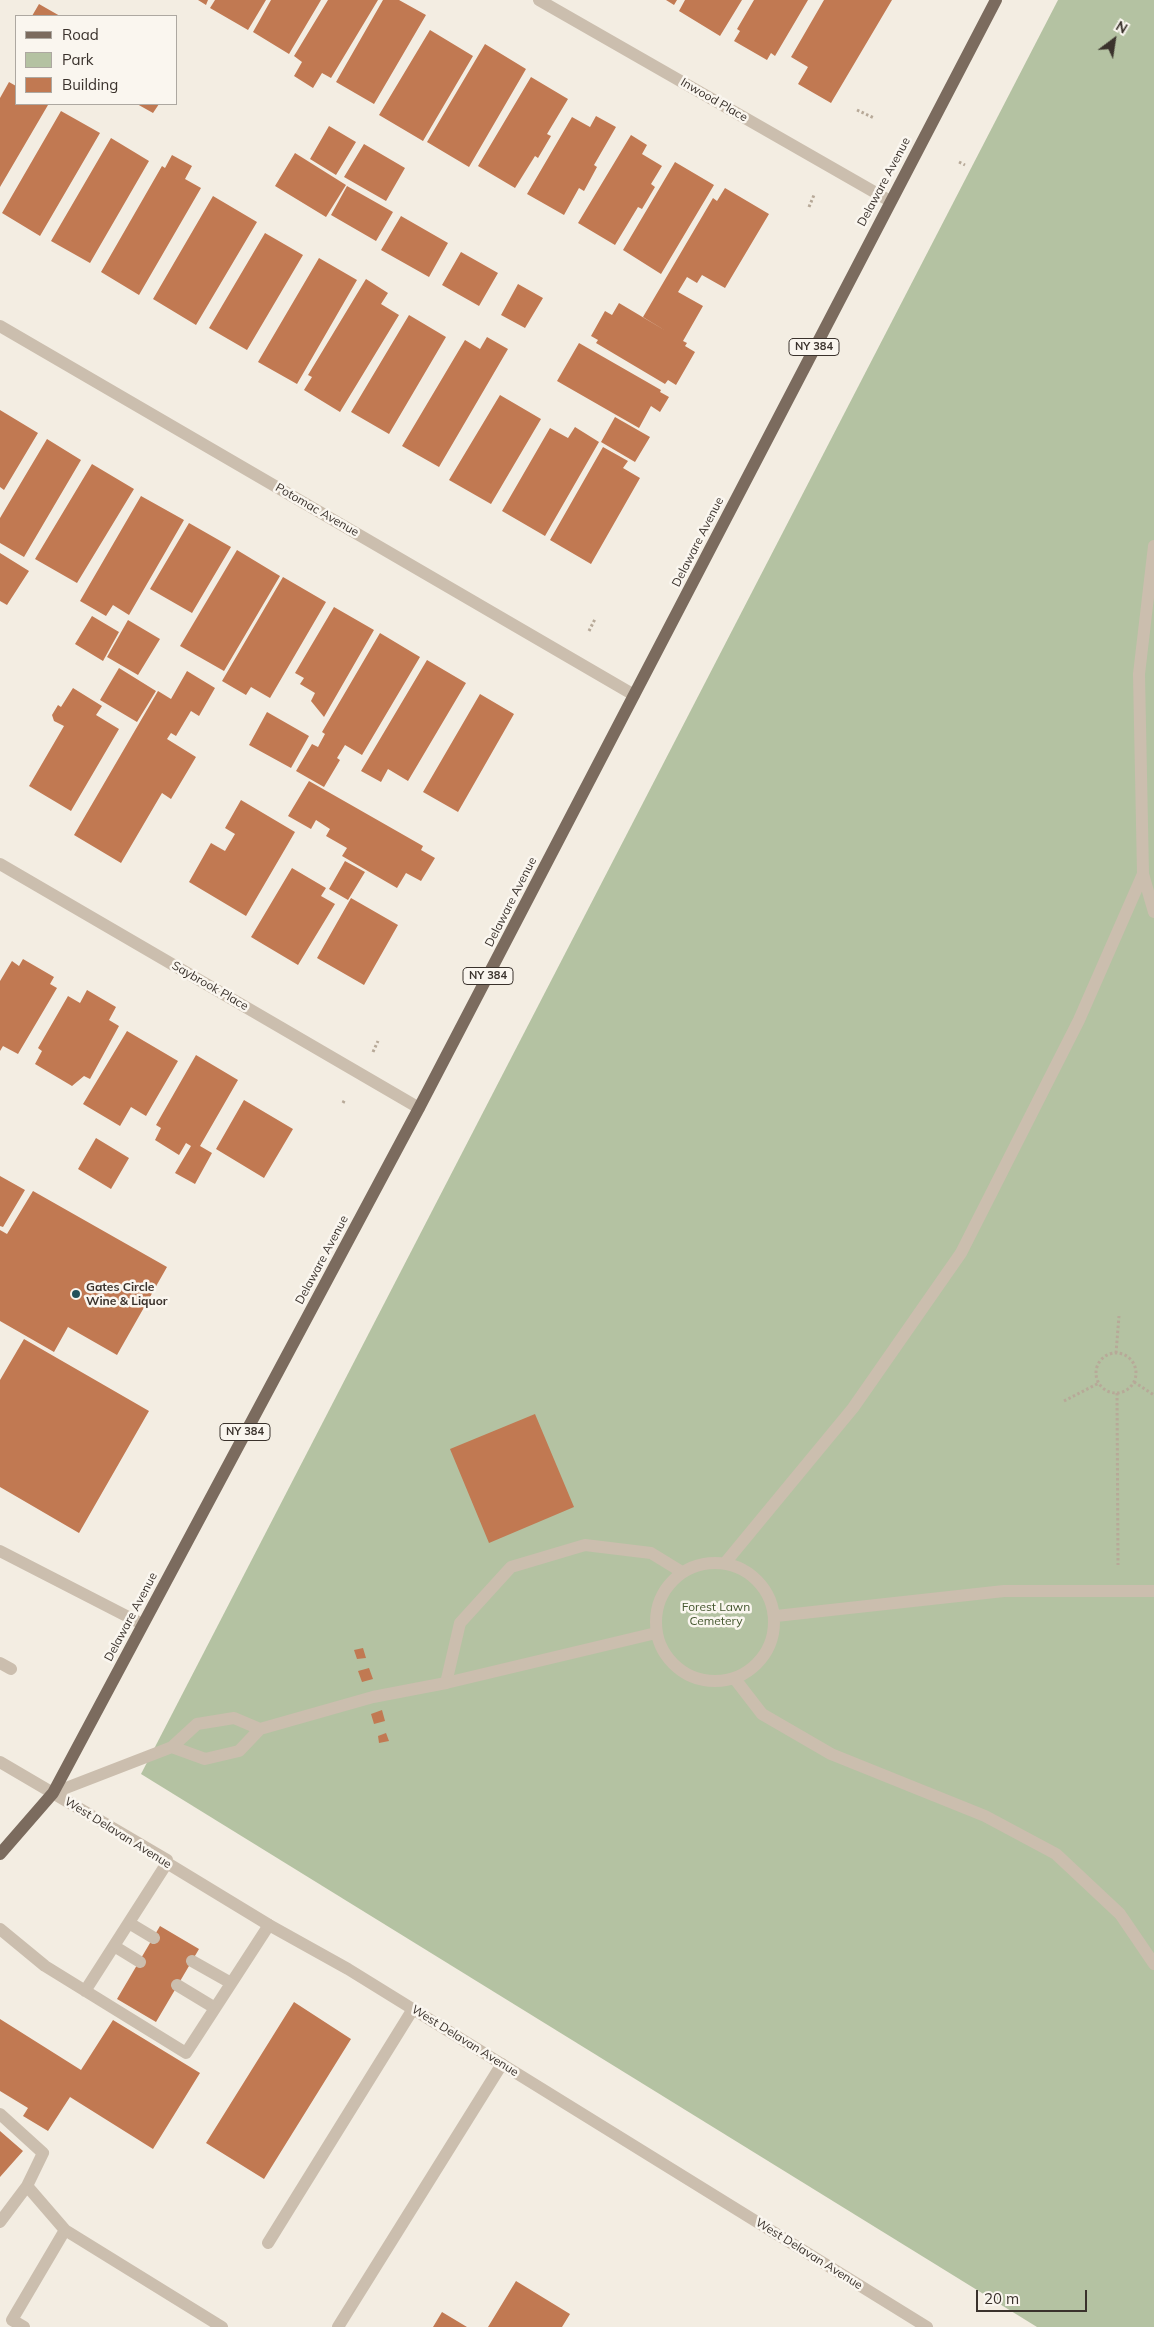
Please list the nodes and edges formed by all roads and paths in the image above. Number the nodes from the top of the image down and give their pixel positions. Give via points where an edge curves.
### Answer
1 (539, 0) edge
2 (996, 0) edge
3 (857, 110) dead end
4 (874, 118) dead end
5 (959, 162) dead end
6 (965, 165) dead end
7 (814, 195) dead end
8 (890, 201) junction
9 (809, 207) dead end
10 (0, 326) edge
11 (1154, 546) edge
12 (595, 619) dead end
13 (589, 631) dead end
14 (634, 695) junction
15 (0, 864) edge
16 (1142, 874) junction
17 (1154, 912) edge
18 (378, 1041) dead end
19 (372, 1053) dead end
20 (345, 1099) dead end
21 (343, 1103) dead end
22 (420, 1108) junction
23 (1119, 1316) dead end
24 (1116, 1353) junction
25 (1134, 1382) junction
26 (1099, 1383) junction
27 (1117, 1393) junction
28 (1154, 1395) edge
29 (1064, 1401) dead end
30 (0, 1550) edge
31 (725, 1562) junction
32 (682, 1572) junction
33 (1118, 1591) junction
34 (1154, 1592) edge
35 (776, 1616) junction
36 (142, 1624) junction
37 (656, 1633) junction
38 (735, 1679) junction
39 (446, 1684) junction
40 (260, 1729) junction
41 (172, 1747) junction
42 (0, 1762) edge
43 (54, 1793) junction
44 (0, 1854) edge
45 (167, 1863) junction
46 (129, 1923) junction
47 (269, 1925) junction
48 (0, 1929) edge
49 (154, 1938) dead end
50 (114, 1946) junction
51 (192, 1961) dead end
52 (140, 1962) dead end
53 (1154, 1964) edge
54 (231, 1984) junction
55 (177, 1985) dead end
56 (85, 1991) junction
57 (215, 2008) junction
58 (413, 2009) junction
59 (502, 2064) junction
60 (0, 2114) edge
61 (27, 2186) junction
62 (0, 2222) edge
63 (65, 2230) junction
64 (268, 2243) dead end
65 (24, 2327) edge
66 (222, 2327) edge
67 (338, 2327) edge
68 (927, 2327) edge

1 - 8 street, Inwood Place
2 - 8 main road, Delaware Avenue / NY 384
3 - 4 path
5 - 6 path
7 - 9 path
8 - 14 main road, Delaware Avenue / NY 384
10 - 14 street, Potomac Avenue
11 - 16 street via 1139,674
12 - 13 path
14 - 22 main road, Delaware Avenue / NY 384
15 - 22 street, Saybrook Place
16 - 17 street
16 - 31 street via 1079,1020 960,1253 853,1408
18 - 19 path
20 - 21 path
22 - 36 main road, Delaware Avenue / NY 384
23 - 24 path
24 - 25 path via 1131,1360 1136,1372
24 - 26 path via 1107,1355 1098,1364
25 - 27 path via 1128,1389
25 - 28 path
26 - 27 path via 1108,1391
26 - 29 path
27 - 33 path
30 - 36 street
31 - 32 street via 704,1563
31 - 35 street via 754,1576 767,1592
32 - 37 street via 667,1586 658,1604
32 - 39 street via 651,1553 585,1545 511,1567 460,1623
33 - 34 street
33 - 35 street via 1004,1591
35 - 38 street via 767,1653 753,1668
36 - 43 main road, Delaware Avenue / NY 384
37 - 38 street via 663,1652 677,1668 694,1678 714,1682
37 - 39 street
38 - 53 street via 762,1714 831,1754 985,1816 1056,1854 1120,1914
39 - 40 street via 373,1697
40 - 41 street via 234,1718 197,1724
40 - 41 street via 239,1751 205,1759
41 - 43 street
42 - 43 street, West Delavan Avenue
43 - 44 main road, Delaware Avenue / NY 384
43 - 45 street, West Delavan Avenue via 167,1860
45 - 46 street
45 - 47 street, West Delavan Avenue
46 - 49 street
46 - 50 street
47 - 54 street
47 - 58 street, West Delavan Avenue
48 - 56 street via 45,1966
50 - 52 street
50 - 56 street
51 - 54 street
54 - 57 street
55 - 57 street
56 - 57 street via 186,2053
58 - 59 street, West Delavan Avenue
58 - 64 street
59 - 67 street
59 - 68 street, West Delavan Avenue
60 - 61 street via 43,2154
61 - 62 street
61 - 63 street
63 - 65 street via 12,2320
63 - 66 street

